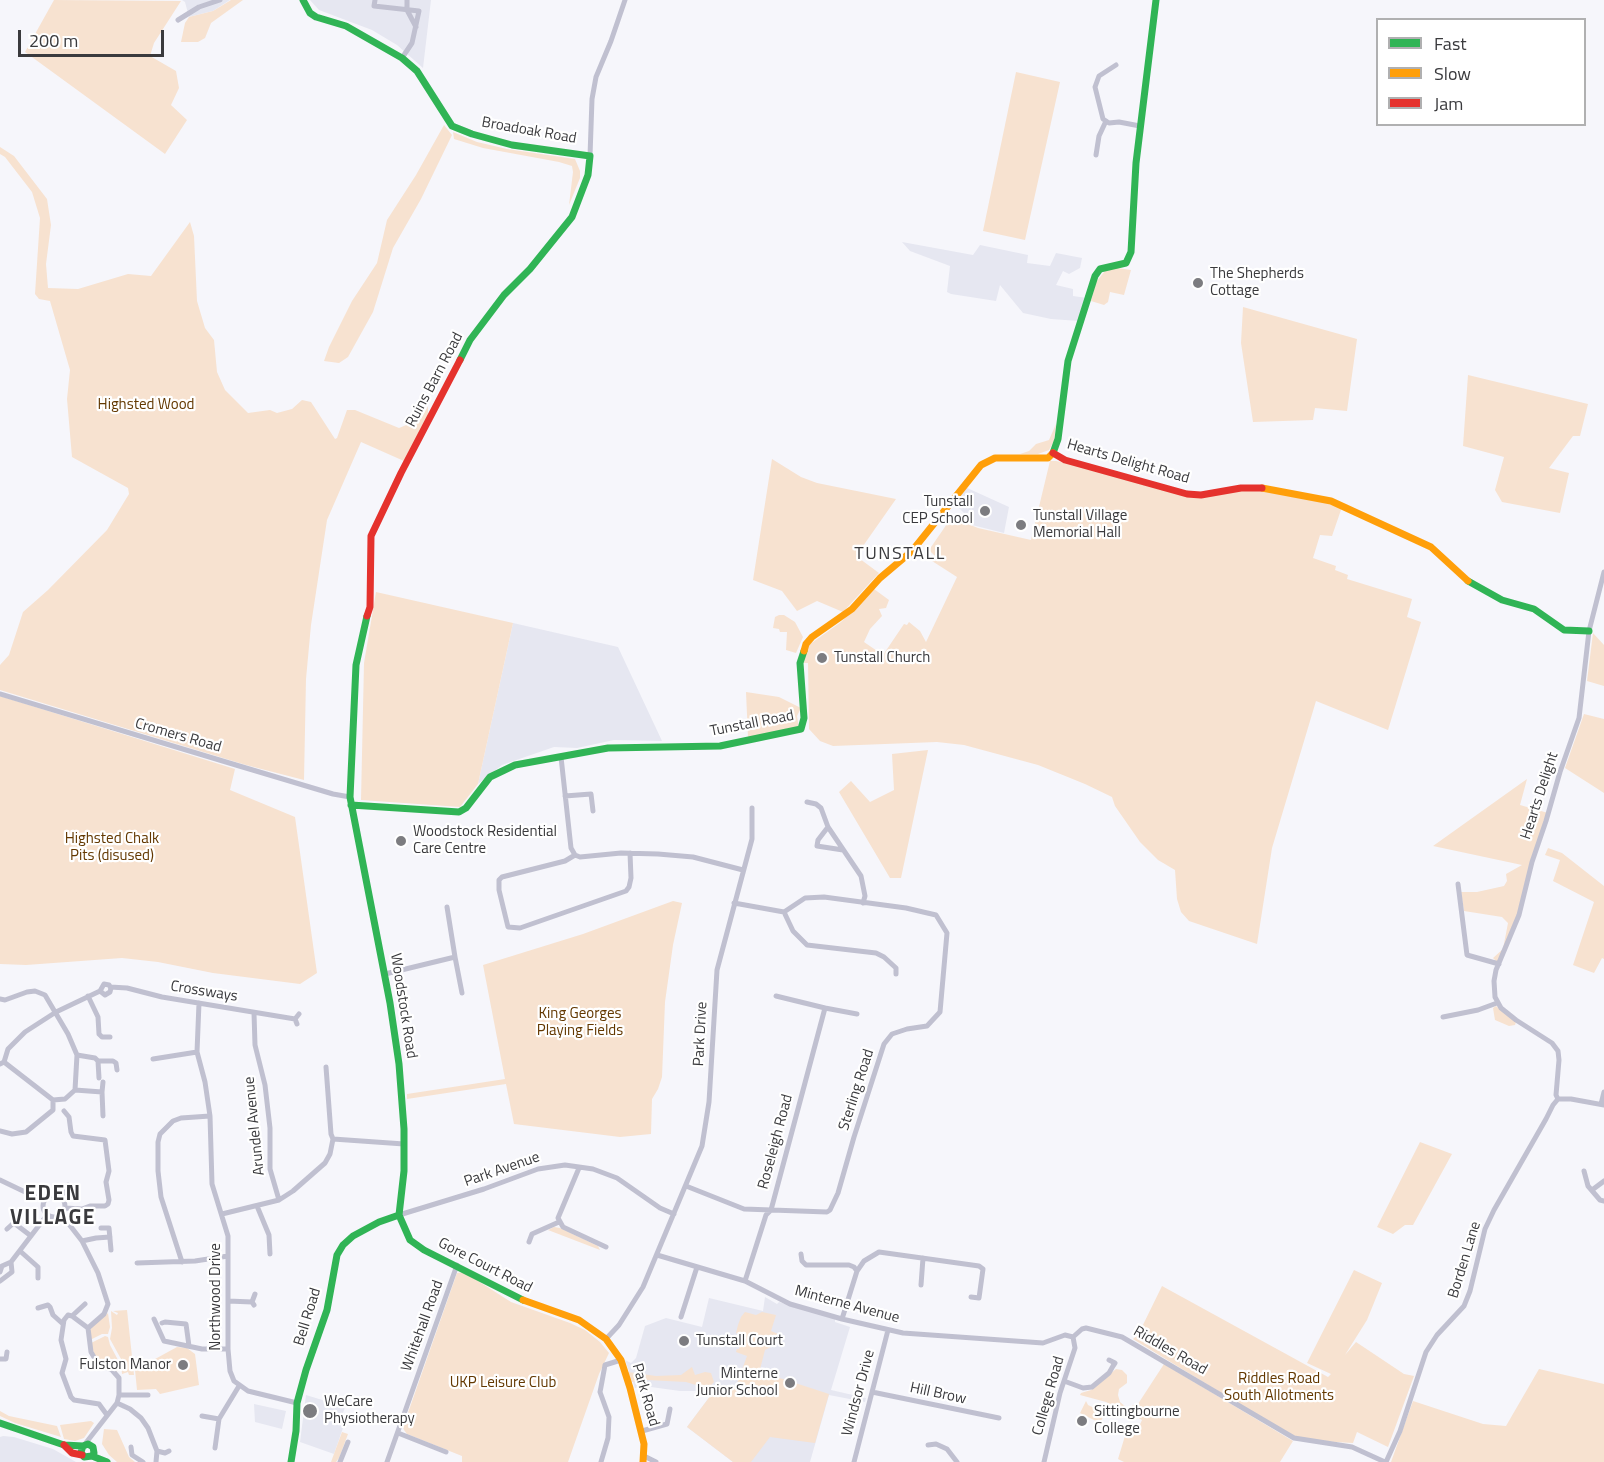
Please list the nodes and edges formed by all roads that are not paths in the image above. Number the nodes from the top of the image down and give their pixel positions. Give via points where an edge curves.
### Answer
1 (220, 0) edge
2 (303, 0) edge
3 (375, 0) edge
4 (406, 0) edge
5 (625, 0) edge
6 (1156, 0) edge
7 (407, 10) junction
8 (178, 20) dead end
9 (416, 27) junction
10 (402, 58) junction
11 (1116, 65) dead end
12 (1106, 121) junction
13 (1140, 126) junction
14 (1096, 155) dead end
15 (590, 156) junction
16 (1053, 453) junction
17 (1604, 572) edge
18 (1589, 631) junction
19 (0, 694) edge
20 (561, 757) junction
21 (566, 796) junction
22 (350, 801) junction
23 (807, 801) dead end
24 (752, 808) dead end
25 (593, 811) dead end
26 (828, 827) junction
27 (843, 850) junction
28 (630, 853) junction
29 (575, 855) junction
30 (744, 870) junction
31 (1458, 884) dead end
32 (734, 903) junction
33 (863, 903) junction
34 (447, 907) dead end
35 (784, 912) junction
36 (455, 957) junction
37 (1499, 964) junction
38 (385, 974) junction
39 (896, 974) dead end
40 (46, 986) dead end
41 (41, 993) junction
42 (462, 993) dead end
43 (88, 996) junction
44 (776, 996) dead end
45 (0, 999) edge
46 (199, 1003) junction
47 (1497, 1003) junction
48 (825, 1008) junction
49 (56, 1012) junction
50 (254, 1013) junction
51 (857, 1014) dead end
52 (98, 1017) junction
53 (106, 1017) dead end
54 (1443, 1017) dead end
55 (297, 1019) dead end
56 (98, 1028) junction
57 (90, 1032) dead end
58 (110, 1037) dead end
59 (197, 1052) junction
60 (77, 1055) junction
61 (97, 1057) junction
62 (153, 1059) dead end
63 (2, 1063) edge
64 (326, 1066) dead end
65 (117, 1070) dead end
66 (75, 1090) junction
67 (102, 1092) junction
68 (1604, 1092) edge
69 (65, 1099) junction
70 (53, 1100) junction
71 (1558, 1100) junction
72 (1603, 1105) edge
73 (53, 1110) junction
74 (64, 1111) junction
75 (103, 1116) dead end
76 (210, 1116) junction
77 (0, 1131) edge
78 (333, 1138) junction
79 (404, 1144) junction
80 (579, 1168) junction
81 (1593, 1175) dead end
82 (0, 1180) edge
83 (1604, 1181) edge
84 (68, 1185) dead end
85 (686, 1186) junction
86 (1592, 1190) junction
87 (60, 1197) junction
88 (279, 1200) junction
89 (44, 1201) junction
90 (1604, 1201) edge
91 (257, 1206) junction
92 (65, 1208) junction
93 (771, 1210) junction
94 (61, 1214) junction
95 (222, 1214) junction
96 (674, 1214) junction
97 (47, 1215) junction
98 (399, 1215) junction
99 (559, 1222) junction
100 (101, 1228) dead end
101 (7, 1229) dead end
102 (31, 1236) junction
103 (110, 1238) junction
104 (82, 1241) junction
105 (529, 1242) dead end
106 (606, 1247) dead end
107 (111, 1250) dead end
108 (20, 1251) junction
109 (270, 1254) dead end
110 (801, 1254) dead end
111 (657, 1255) junction
112 (228, 1256) junction
113 (923, 1258) junction
114 (11, 1262) junction
115 (182, 1262) junction
116 (136, 1263) dead end
117 (457, 1265) junction
118 (697, 1267) junction
119 (857, 1271) junction
120 (0, 1272) edge
121 (38, 1278) dead end
122 (0, 1280) edge
123 (745, 1281) junction
124 (921, 1285) dead end
125 (255, 1294) dead end
126 (971, 1297) dead end
127 (228, 1300) junction
128 (85, 1304) dead end
129 (38, 1308) dead end
130 (72, 1316) junction
131 (681, 1317) dead end
132 (154, 1319) dead end
133 (842, 1320) junction
134 (63, 1323) junction
135 (162, 1323) dead end
136 (193, 1323) dead end
137 (186, 1324) junction
138 (88, 1328) junction
139 (888, 1330) junction
140 (1073, 1337) junction
141 (606, 1339) junction
142 (189, 1346) junction
143 (228, 1349) junction
144 (7, 1352) dead end
145 (0, 1359) edge
146 (621, 1360) junction
147 (1109, 1360) dead end
148 (1064, 1381) junction
149 (238, 1386) junction
150 (872, 1392) junction
151 (119, 1395) junction
152 (148, 1395) dead end
153 (117, 1403) junction
154 (297, 1403) junction
155 (670, 1409) dead end
156 (107, 1415) junction
157 (202, 1416) dead end
158 (999, 1418) dead end
159 (219, 1419) junction
160 (0, 1423) edge
161 (0, 1430) edge
162 (16, 1430) junction
163 (95, 1431) junction
164 (642, 1431) junction
165 (398, 1433) junction
166 (348, 1442) dead end
167 (64, 1445) junction
168 (928, 1445) dead end
169 (84, 1446) junction
170 (131, 1447) dead end
171 (215, 1448) dead end
172 (93, 1450) junction
173 (157, 1451) junction
174 (169, 1451) dead end
175 (446, 1452) dead end
176 (82, 1455) junction
177 (643, 1459) edge
178 (107, 1462) edge
179 (143, 1462) edge
180 (156, 1462) edge
181 (291, 1462) edge
182 (340, 1462) edge
183 (387, 1462) edge
184 (601, 1462) edge
185 (656, 1462) edge
186 (854, 1462) edge
187 (957, 1462) edge
188 (1044, 1462) edge
189 (1385, 1462) edge

1 - 8 street
2 - 10 street, Broadoak Road via 316,17 346,26
3 - 7 street via 374,6
4 - 7 street
5 - 15 street, Ruins Barn Road via 596,77
6 - 13 street
7 - 9 street
7 - 9 street via 418,11
9 - 10 street
10 - 15 street, Broadoak Road via 417,71 452,126 512,145
11 - 12 street via 1099,76 1095,87 1098,108
12 - 13 street
12 - 14 street
13 - 16 street via 1131,252 1126,263 1100,269 1095,276 1068,361
15 - 22 street, Ruins Barn Road via 588,175 572,216 470,340 371,536 370,607 356,665
16 - 18 street, Hearts Delight Road via 1065,460 1187,494 1256,487 1331,501 1431,547 1470,583 1493,596 1534,609 1564,630
16 - 20 street, Tunstall Road via 1048,458 995,458 981,465 912,551 852,609 812,637 800,663 804,718 801,729 720,746 616,747
17 - 18 street, Hearts Delight
18 - 37 street, Hearts Delight via 1579,718 1532,862 1520,915
19 - 22 street, Cromers Road
20 - 21 street
20 - 22 street, Tunstall Road via 498,772 459,812
21 - 25 street via 591,794
21 - 29 street
22 - 38 street, Woodstock Road
23 - 26 street via 821,808
24 - 30 street, Park Drive via 752,839
26 - 27 street
26 - 27 street via 817,846
27 - 33 street via 861,876
28 - 29 street
28 - 29 street via 631,878 626,891 520,928 508,927 499,880
28 - 30 street via 693,857
30 - 32 street, Park Drive
31 - 37 street via 1467,955
32 - 35 street
32 - 85 street, Park Drive via 717,970 705,1131
33 - 35 street, Sterling Road via 805,898
33 - 93 street, Sterling Road via 932,913 942,922 948,942 940,1012 927,1026 898,1031 884,1044 830,1210
34 - 36 street
35 - 39 street via 793,931 807,945 876,953 896,969
36 - 38 street
36 - 42 street
37 - 47 street, Hearts Delight via 1494,981
38 - 79 street, Woodstock Road via 401,1081
40 - 41 street
41 - 45 street via 27,992
41 - 49 street
43 - 46 street, Crossways via 100,991 104,984
43 - 49 street, Crossways
43 - 52 street
44 - 48 street
46 - 50 street, Crossways
46 - 59 street, Northwood Drive
47 - 54 street
47 - 71 street via 1556,1047
48 - 51 street
48 - 93 street, Roseleigh Road
49 - 60 street
49 - 63 street, Crossways via 15,1041
50 - 55 street, Crossways
50 - 88 street, Arundel Avenue via 255,1045 268,1110 270,1169
52 - 53 street
52 - 56 street
56 - 57 street
56 - 58 street via 102,1037
59 - 62 street
59 - 76 street, Northwood Drive
60 - 61 street
60 - 66 street
61 - 65 street via 113,1061
61 - 67 street
63 - 70 street
64 - 78 street
66 - 67 street
66 - 69 street
67 - 75 street
68 - 72 street
69 - 70 street
69 - 74 street
70 - 73 street
71 - 72 street
71 - 189 street, Borden Lane via 1485,1229 1464,1306 1426,1352 1400,1431
73 - 74 street
73 - 77 street via 26,1132
74 - 92 street via 73,1136 105,1140 109,1171 108,1204
76 - 95 street, Northwood Drive via 212,1184
76 - 115 street via 173,1121 160,1134 158,1142 161,1197
78 - 79 street
78 - 88 street via 325,1163
79 - 98 street, Woodstock Road
80 - 96 street, Park Avenue via 617,1178
80 - 98 street, Park Avenue via 565,1165 538,1169
80 - 99 street
81 - 86 street via 1585,1174
82 - 89 street
83 - 86 street
84 - 87 street
85 - 93 street, Sterling Road via 738,1208
85 - 96 street, Park Drive
86 - 90 street
87 - 89 street via 53,1195
87 - 92 street
88 - 91 street
89 - 97 street
91 - 95 street
91 - 109 street via 269,1235
92 - 94 street
93 - 123 street, Roseleigh Road
94 - 97 street
94 - 104 street
95 - 112 street, Northwood Drive
96 - 111 street, Park Drive
97 - 102 street
98 - 117 street, Gore Court Road via 410,1240
98 - 154 street, Bell Road via 353,1236 337,1255 327,1310
99 - 105 street via 532,1234
99 - 106 street
100 - 103 street via 110,1227
101 - 102 street via 16,1221
102 - 108 street
103 - 104 street
103 - 107 street
104 - 138 street via 108,1304 104,1314
108 - 114 street
108 - 121 street via 38,1267
110 - 119 street via 806,1265 849,1265
111 - 118 street, Minterne Avenue
111 - 141 street, Park Drive via 635,1302
112 - 115 street
112 - 127 street, Northwood Drive
113 - 119 street via 879,1252
113 - 124 street
113 - 126 street via 983,1269 979,1298
114 - 120 street via 2,1266
114 - 122 street via 12,1272
115 - 116 street
117 - 141 street, Gore Court Road via 516,1298 579,1320
117 - 165 street, Whitehall Road
118 - 123 street, Minterne Avenue
118 - 131 street
119 - 133 street
123 - 133 street, Minterne Avenue via 790,1304
125 - 127 street via 253,1304
127 - 143 street, Northwood Drive
128 - 130 street
129 - 134 street via 48,1305 52,1315
130 - 134 street via 68,1315
130 - 138 street
132 - 142 street via 162,1344
133 - 139 street, Minterne Avenue
134 - 156 street via 61,1340 66,1359 62,1373 71,1397 99,1404
135 - 137 street
136 - 137 street
137 - 142 street
138 - 151 street via 94,1358 116,1373
139 - 140 street, Minterne Avenue via 1043,1343 1065,1335
139 - 150 street, Windsor Drive
140 - 148 street, College Road via 1075,1348
140 - 189 street, Riddles Road via 1086,1328 1122,1337 1294,1438 1352,1447
141 - 146 street, Park Road
142 - 143 street
143 - 149 street, Northwood Drive via 230,1371
144 - 145 street via 6,1359
146 - 164 street, Park Road
146 - 184 street via 605,1365 600,1392 609,1417
147 - 148 street via 1115,1363 1109,1373 1092,1387
148 - 188 street, College Road
149 - 154 street
149 - 159 street
150 - 158 street, Hill Brow
150 - 186 street, Windsor Drive
151 - 152 street
151 - 153 street
153 - 156 street
153 - 173 street via 141,1418
154 - 181 street, Bell Road
155 - 164 street via 667,1424
156 - 163 street
157 - 159 street
159 - 171 street
160 - 162 street
161 - 162 street
162 - 167 street
163 - 169 street
163 - 172 street
164 - 177 street, Park Road
165 - 175 street
165 - 183 street, Whitehall Road
166 - 182 street
167 - 169 street
167 - 176 street via 72,1453
168 - 187 street via 946,1449
169 - 172 street via 88,1444
169 - 176 street
170 - 179 street via 132,1455
172 - 176 street via 88,1458
172 - 178 street
173 - 174 street
173 - 180 street
177 - 185 street

